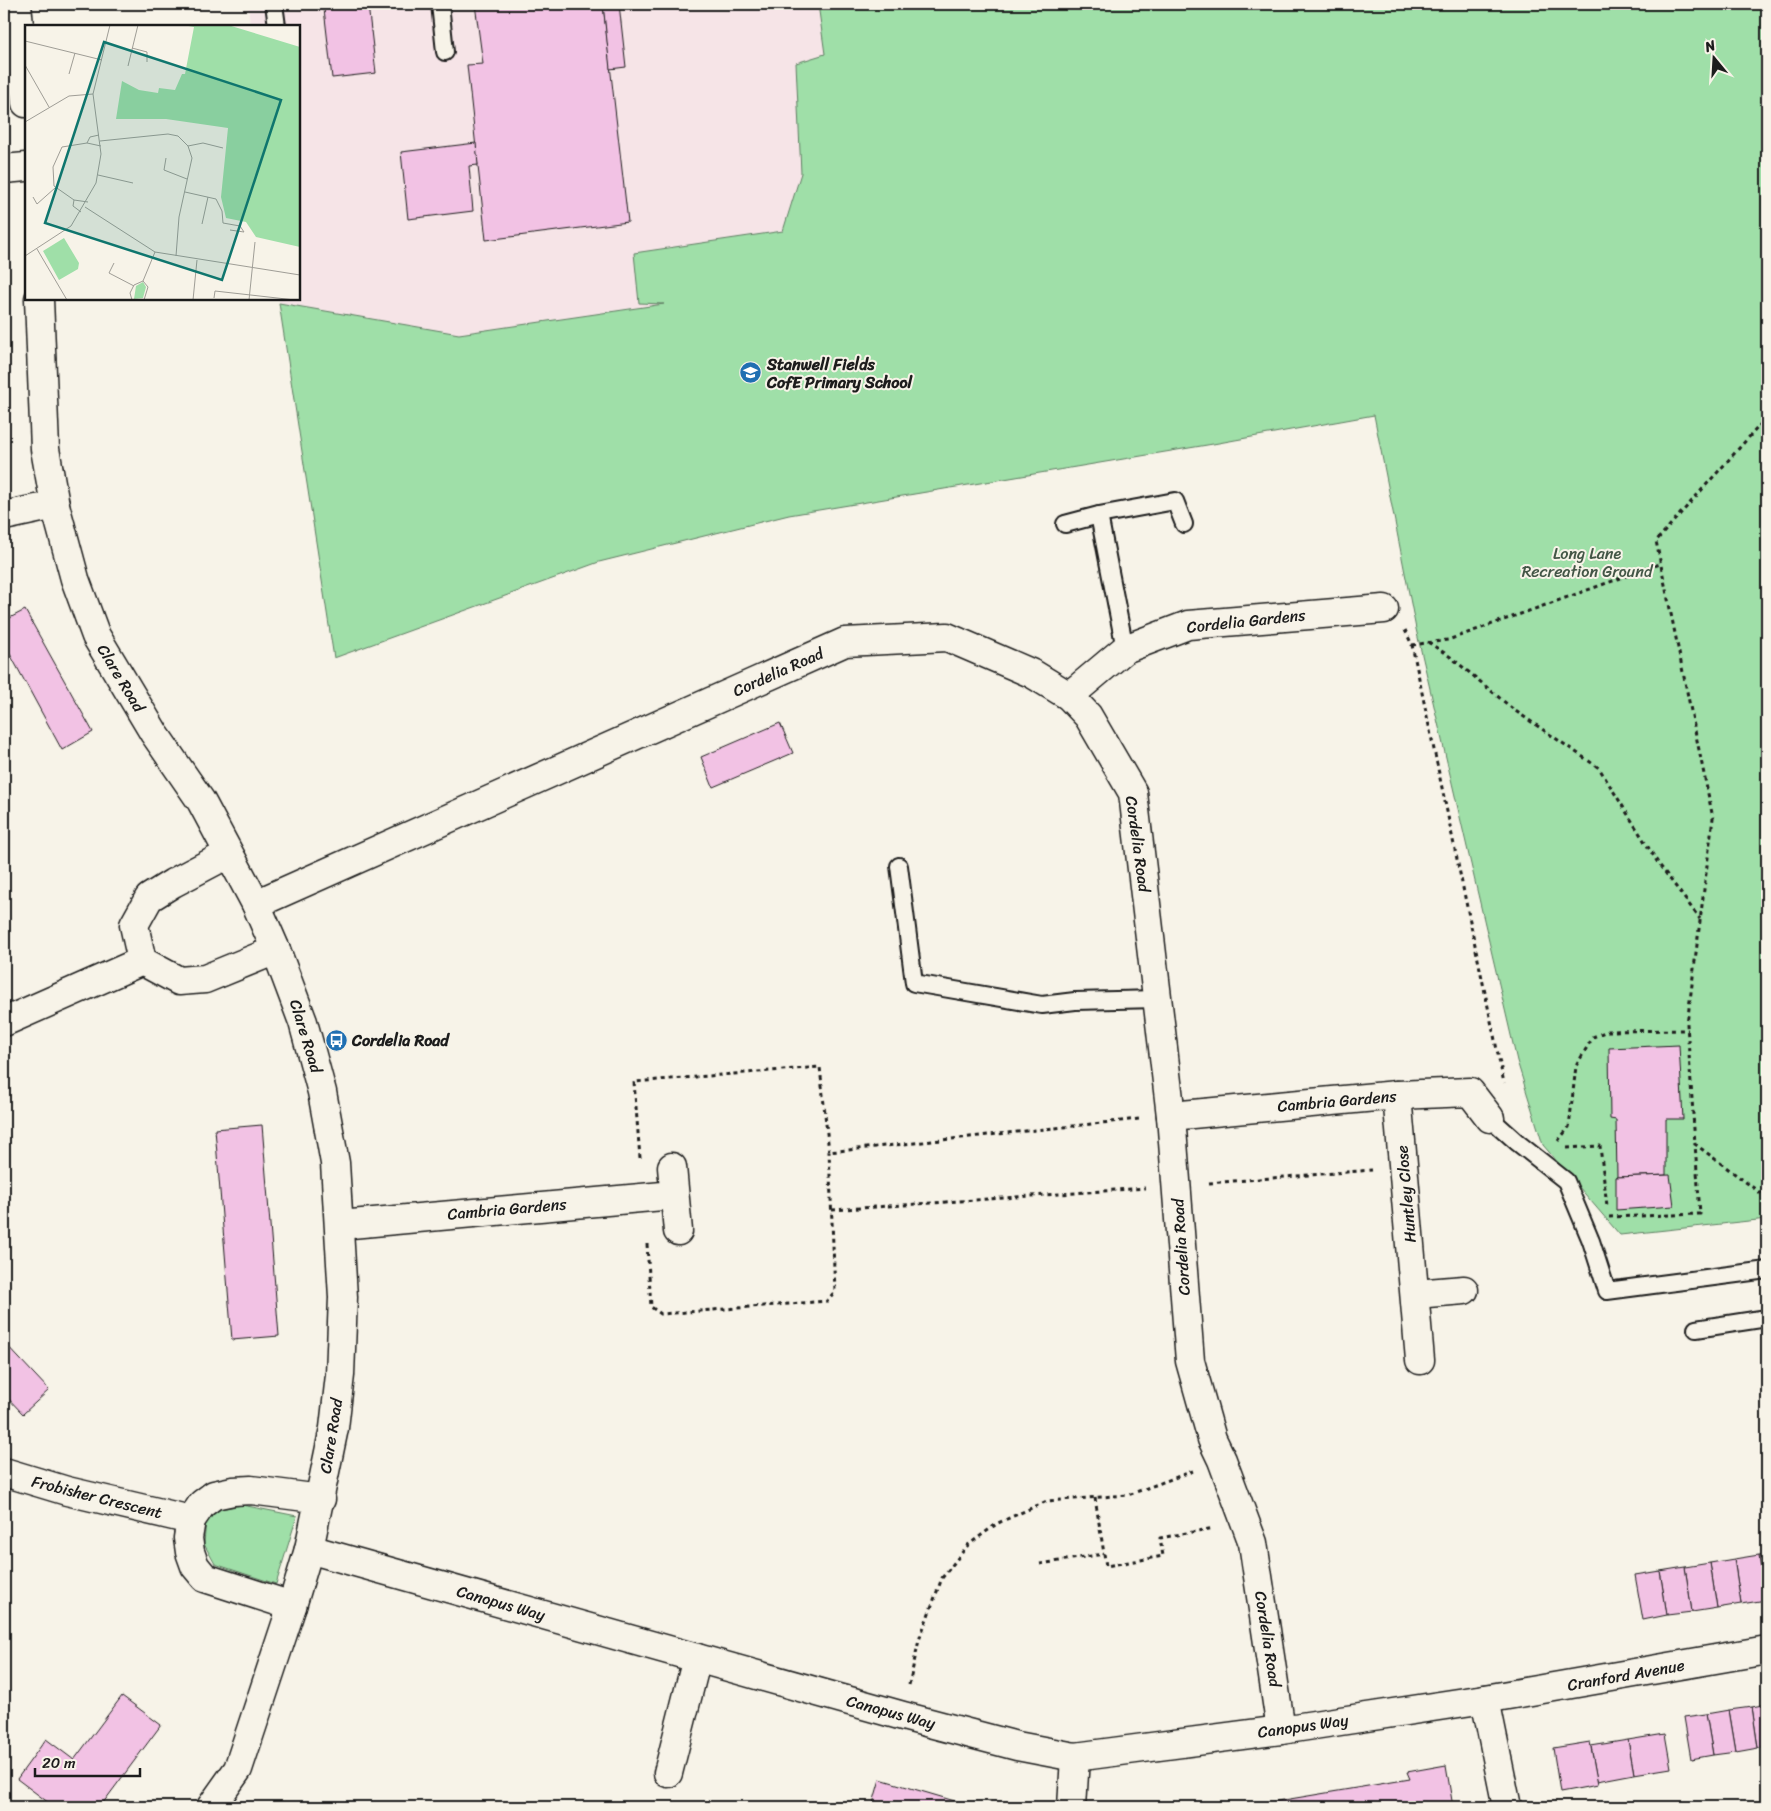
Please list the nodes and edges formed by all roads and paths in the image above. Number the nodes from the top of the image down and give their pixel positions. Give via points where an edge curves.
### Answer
1 (17, 4) edge
2 (274, 4) edge
3 (440, 4) edge
4 (277, 25) edge
5 (445, 52) dead end
6 (25, 92) edge
7 (25, 167) edge
8 (4, 169) edge
9 (38, 300) edge
10 (1767, 417) edge
11 (55, 505) junction
12 (1099, 515) junction
13 (4, 516) edge
14 (1065, 524) dead end
15 (1184, 524) dead end
16 (1660, 564) junction
17 (1384, 609) joint
18 (1428, 642) junction
19 (1412, 645) junction
20 (1125, 649) junction
21 (1069, 696) junction
22 (228, 854) junction
23 (899, 866) dead end
24 (256, 904) junction
25 (1700, 920) junction
26 (276, 950) junction
27 (142, 962) junction
28 (1157, 999) junction
29 (4, 1022) edge
30 (1688, 1030) junction
31 (1506, 1092) dead end
32 (1397, 1094) junction
33 (1171, 1116) junction
34 (1490, 1118) joint
35 (1557, 1142) dead end
36 (1695, 1144) junction
37 (1600, 1146) dead end
38 (829, 1152) junction
39 (672, 1167) dead end
40 (1404, 1167) junction
41 (1176, 1185) junction
42 (674, 1195) junction
43 (644, 1197) junction
44 (1767, 1198) edge
45 (832, 1210) junction
46 (340, 1225) junction
47 (678, 1231) dead end
48 (1767, 1270) edge
49 (1464, 1290) dead end
50 (1415, 1294) junction
51 (1767, 1318) edge
52 (1696, 1329) dead end
53 (1420, 1360) dead end
54 (1222, 1460) junction
55 (4, 1472) edge
56 (1096, 1498) junction
57 (320, 1499) junction
58 (191, 1520) junction
59 (1244, 1523) junction
60 (309, 1549) junction
61 (1104, 1554) junction
62 (1040, 1564) dead end
63 (292, 1606) junction
64 (1767, 1650) edge
65 (696, 1658) junction
66 (1485, 1699) junction
67 (903, 1716) junction
68 (1281, 1730) junction
69 (1075, 1758) junction
70 (668, 1773) dead end
71 (211, 1807) edge
72 (1072, 1807) edge
73 (1507, 1807) edge

1 - 6 street
2 - 4 lane
3 - 5 lane
7 - 8 street
9 - 11 street, Clare Road via 46,449
10 - 16 path via 1656,541
11 - 13 street
11 - 22 street, Clare Road via 75,579 96,636 154,733 201,801
12 - 14 lane
12 - 15 lane via 1175,501
12 - 20 lane
16 - 18 path via 1448,640
16 - 25 path via 1713,818
17 - 19 path via 1404,628
17 - 20 street, Cordelia Gardens via 1188,625
18 - 19 path
18 - 25 path via 1514,710 1600,768 1658,863
19 - 31 path
20 - 21 street, Cordelia Gardens
21 - 24 street, Cordelia Road via 1033,674 947,637 845,642
21 - 28 street, Cordelia Road via 1088,716 1133,793
22 - 24 street, Clare Road
22 - 27 street via 149,898 134,925
23 - 28 lane via 914,983 1042,1005
24 - 26 street, Clare Road
25 - 30 path
26 - 27 street via 206,979 179,981
26 - 46 street, Clare Road via 303,1022 322,1092 335,1163
27 - 29 street
28 - 33 street, Cordelia Road
30 - 35 path via 1607,1032 1593,1036 1576,1066 1570,1127
30 - 36 path
32 - 33 street, Cambria Gardens
32 - 34 street, Cambria Gardens via 1470,1092
32 - 40 street, Huntley Close
33 - 38 path
33 - 41 street, Cordelia Road
34 - 48 lane via 1566,1181 1607,1291
36 - 37 path via 1700,1214 1608,1217
36 - 44 path
38 - 43 path via 820,1067 634,1082
38 - 45 path
39 - 42 street
40 - 41 path
40 - 50 street, Huntley Close
41 - 45 path
41 - 54 street, Cordelia Road via 1190,1361 1212,1439
42 - 43 street, Cambria Gardens
42 - 47 street
43 - 45 path via 651,1307 661,1314 828,1301 835,1291
43 - 46 street, Cambria Gardens
46 - 57 street, Clare Road via 344,1297 340,1375 334,1428
49 - 50 street
50 - 53 street, Huntley Close
51 - 52 lane
54 - 56 path via 1128,1495
54 - 59 street, Cordelia Road
55 - 58 street, Frobisher Crescent via 67,1491
56 - 61 path
56 - 67 path via 1047,1501 998,1523 968,1545 942,1578 919,1640
57 - 58 street via 251,1490 233,1491 214,1495 202,1504
57 - 60 street, Clare Road
58 - 63 street via 190,1552 195,1566 205,1578
59 - 61 path via 1160,1538 1163,1556 1106,1566
59 - 68 street, Cordelia Road via 1253,1543
60 - 63 street, Clare Road
60 - 65 street, Canopus Way
61 - 62 path
63 - 71 street, Clare Road via 238,1769
64 - 66 street, Cranford Avenue
65 - 67 street, Canopus Way
65 - 70 street
66 - 68 street, Canopus Way
66 - 73 street
67 - 69 street, Canopus Way
68 - 69 street, Canopus Way
69 - 72 street

